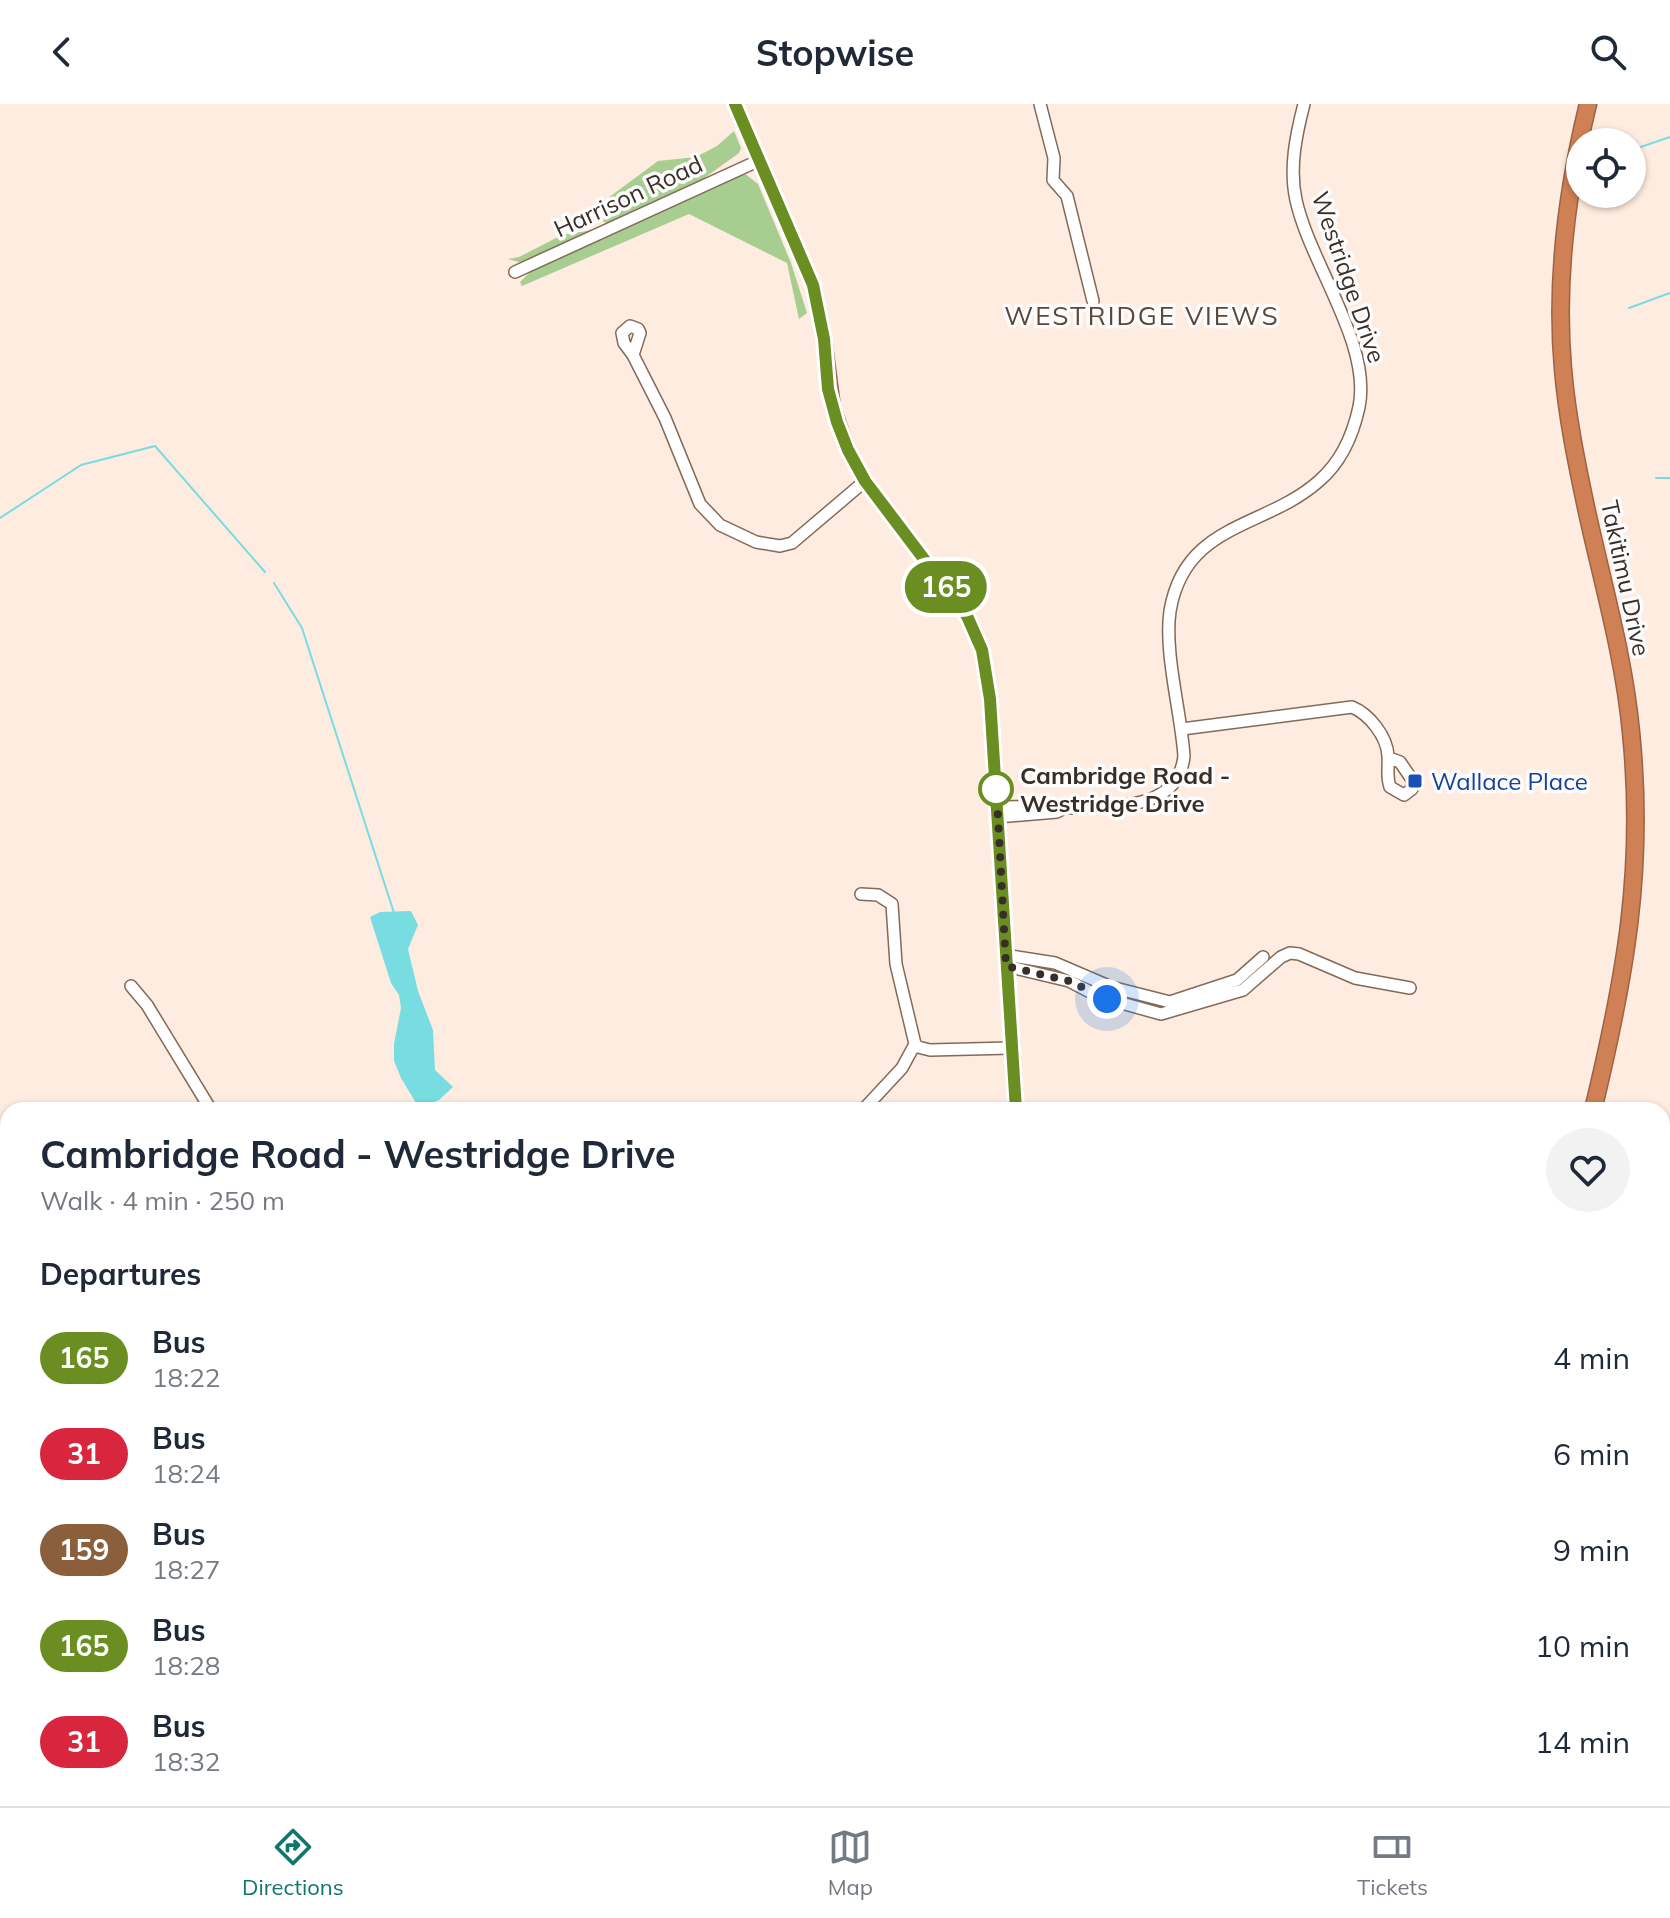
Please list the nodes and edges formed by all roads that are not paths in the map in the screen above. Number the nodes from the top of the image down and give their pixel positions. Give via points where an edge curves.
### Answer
1 (1040, 104) edge
2 (1304, 104) edge
3 (1588, 104) edge
4 (737, 110) edge
5 (760, 160) junction
6 (515, 272) dead end
7 (1093, 301) dead end
8 (633, 355) dead end
9 (865, 481) junction
10 (1182, 729) junction
11 (1389, 758) dead end
12 (998, 812) junction
13 (861, 894) dead end
14 (1263, 957) dead end
15 (1006, 961) junction
16 (131, 986) dead end
17 (1410, 988) dead end
18 (915, 1044) junction
19 (1011, 1048) junction
20 (206, 1102) edge
21 (870, 1102) edge
22 (1015, 1102) edge
23 (1595, 1102) edge

1 - 7 street via 1054,158 1053,180 1067,196
2 - 10 street, Westridge Drive via 1292,162 1296,199 1357,358 1360,405 1349,442 1320,481 1217,536 1180,578 1168,626
3 - 23 highway, Takitimu Drive via 1567,214 1560,323 1563,370 1582,487 1621,661 1636,800 1628,950
4 - 5 main road
5 - 6 street, Harrison Road
5 - 9 main road via 813,285 833,408
8 - 9 street via 700,504 720,525 756,542 792,543
9 - 12 main road via 958,603 978,639 990,699
10 - 11 street via 1352,707 1370,717
10 - 12 street, Westridge Drive via 1183,766 1160,796 1143,802
12 - 15 main road
13 - 18 street via 888,899 894,911 896,964
14 - 15 street via 1237,980 1170,1002 1111,987 1055,963
15 - 17 street via 1161,1014 1243,990 1290,953 1355,978
15 - 19 main road
16 - 20 street
18 - 19 street via 930,1050
18 - 21 street via 902,1068
19 - 22 main road

